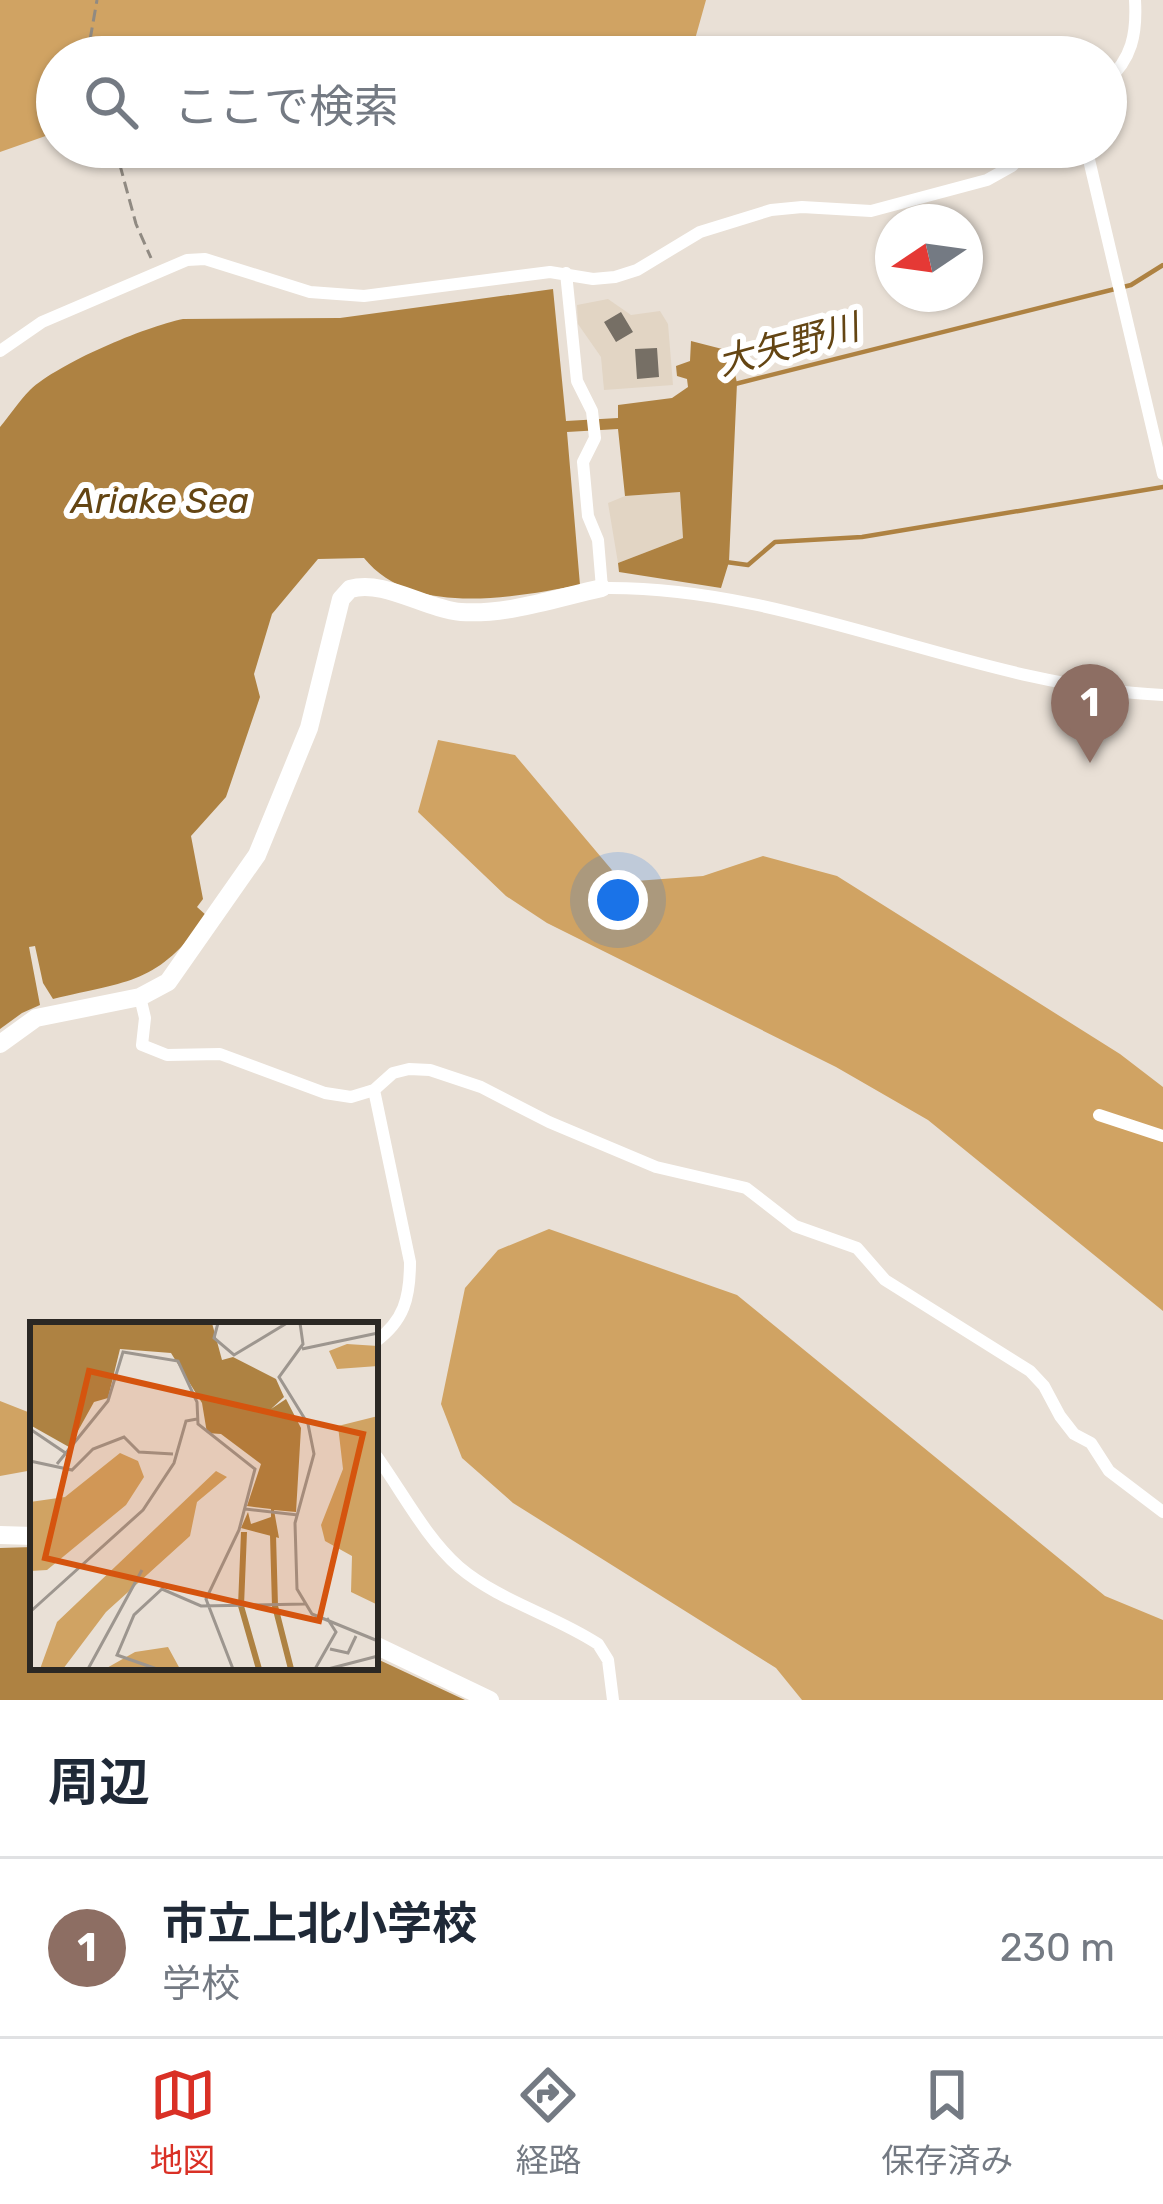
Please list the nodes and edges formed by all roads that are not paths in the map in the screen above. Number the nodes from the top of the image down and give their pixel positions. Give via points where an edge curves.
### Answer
1 (1136, 0) edge
2 (1127, 55) edge
3 (1008, 168) edge
4 (1091, 168) edge
5 (566, 273) junction
6 (0, 351) edge
7 (1163, 474) edge
8 (602, 588) junction
9 (1163, 695) edge
10 (140, 998) junction
11 (0, 1044) edge
12 (374, 1090) junction
13 (1100, 1114) dead end
14 (1163, 1136) edge
15 (378, 1339) edge
16 (378, 1458) edge
17 (1163, 1513) edge
18 (0, 1535) edge
19 (30, 1536) edge
20 (378, 1646) edge
21 (490, 1700) edge
22 (613, 1700) edge

1 - 2 street
3 - 5 street via 891,208 771,210 700,232 615,277
4 - 7 street
5 - 6 street via 364,296 310,292 187,260 42,322
5 - 8 street via 578,381 593,426 583,462
8 - 9 street via 737,600 986,668
8 - 10 street via 492,612 350,589 309,728 257,855 168,982
10 - 11 street via 36,1018
10 - 12 street via 144,1047 220,1054 325,1093
12 - 15 street via 410,1262 403,1314
12 - 17 street via 393,1073 430,1070 656,1167 746,1187 795,1226 857,1248 915,1300 1030,1371 1074,1434
13 - 14 street
16 - 22 street via 458,1566 598,1644
18 - 19 street
20 - 21 street

